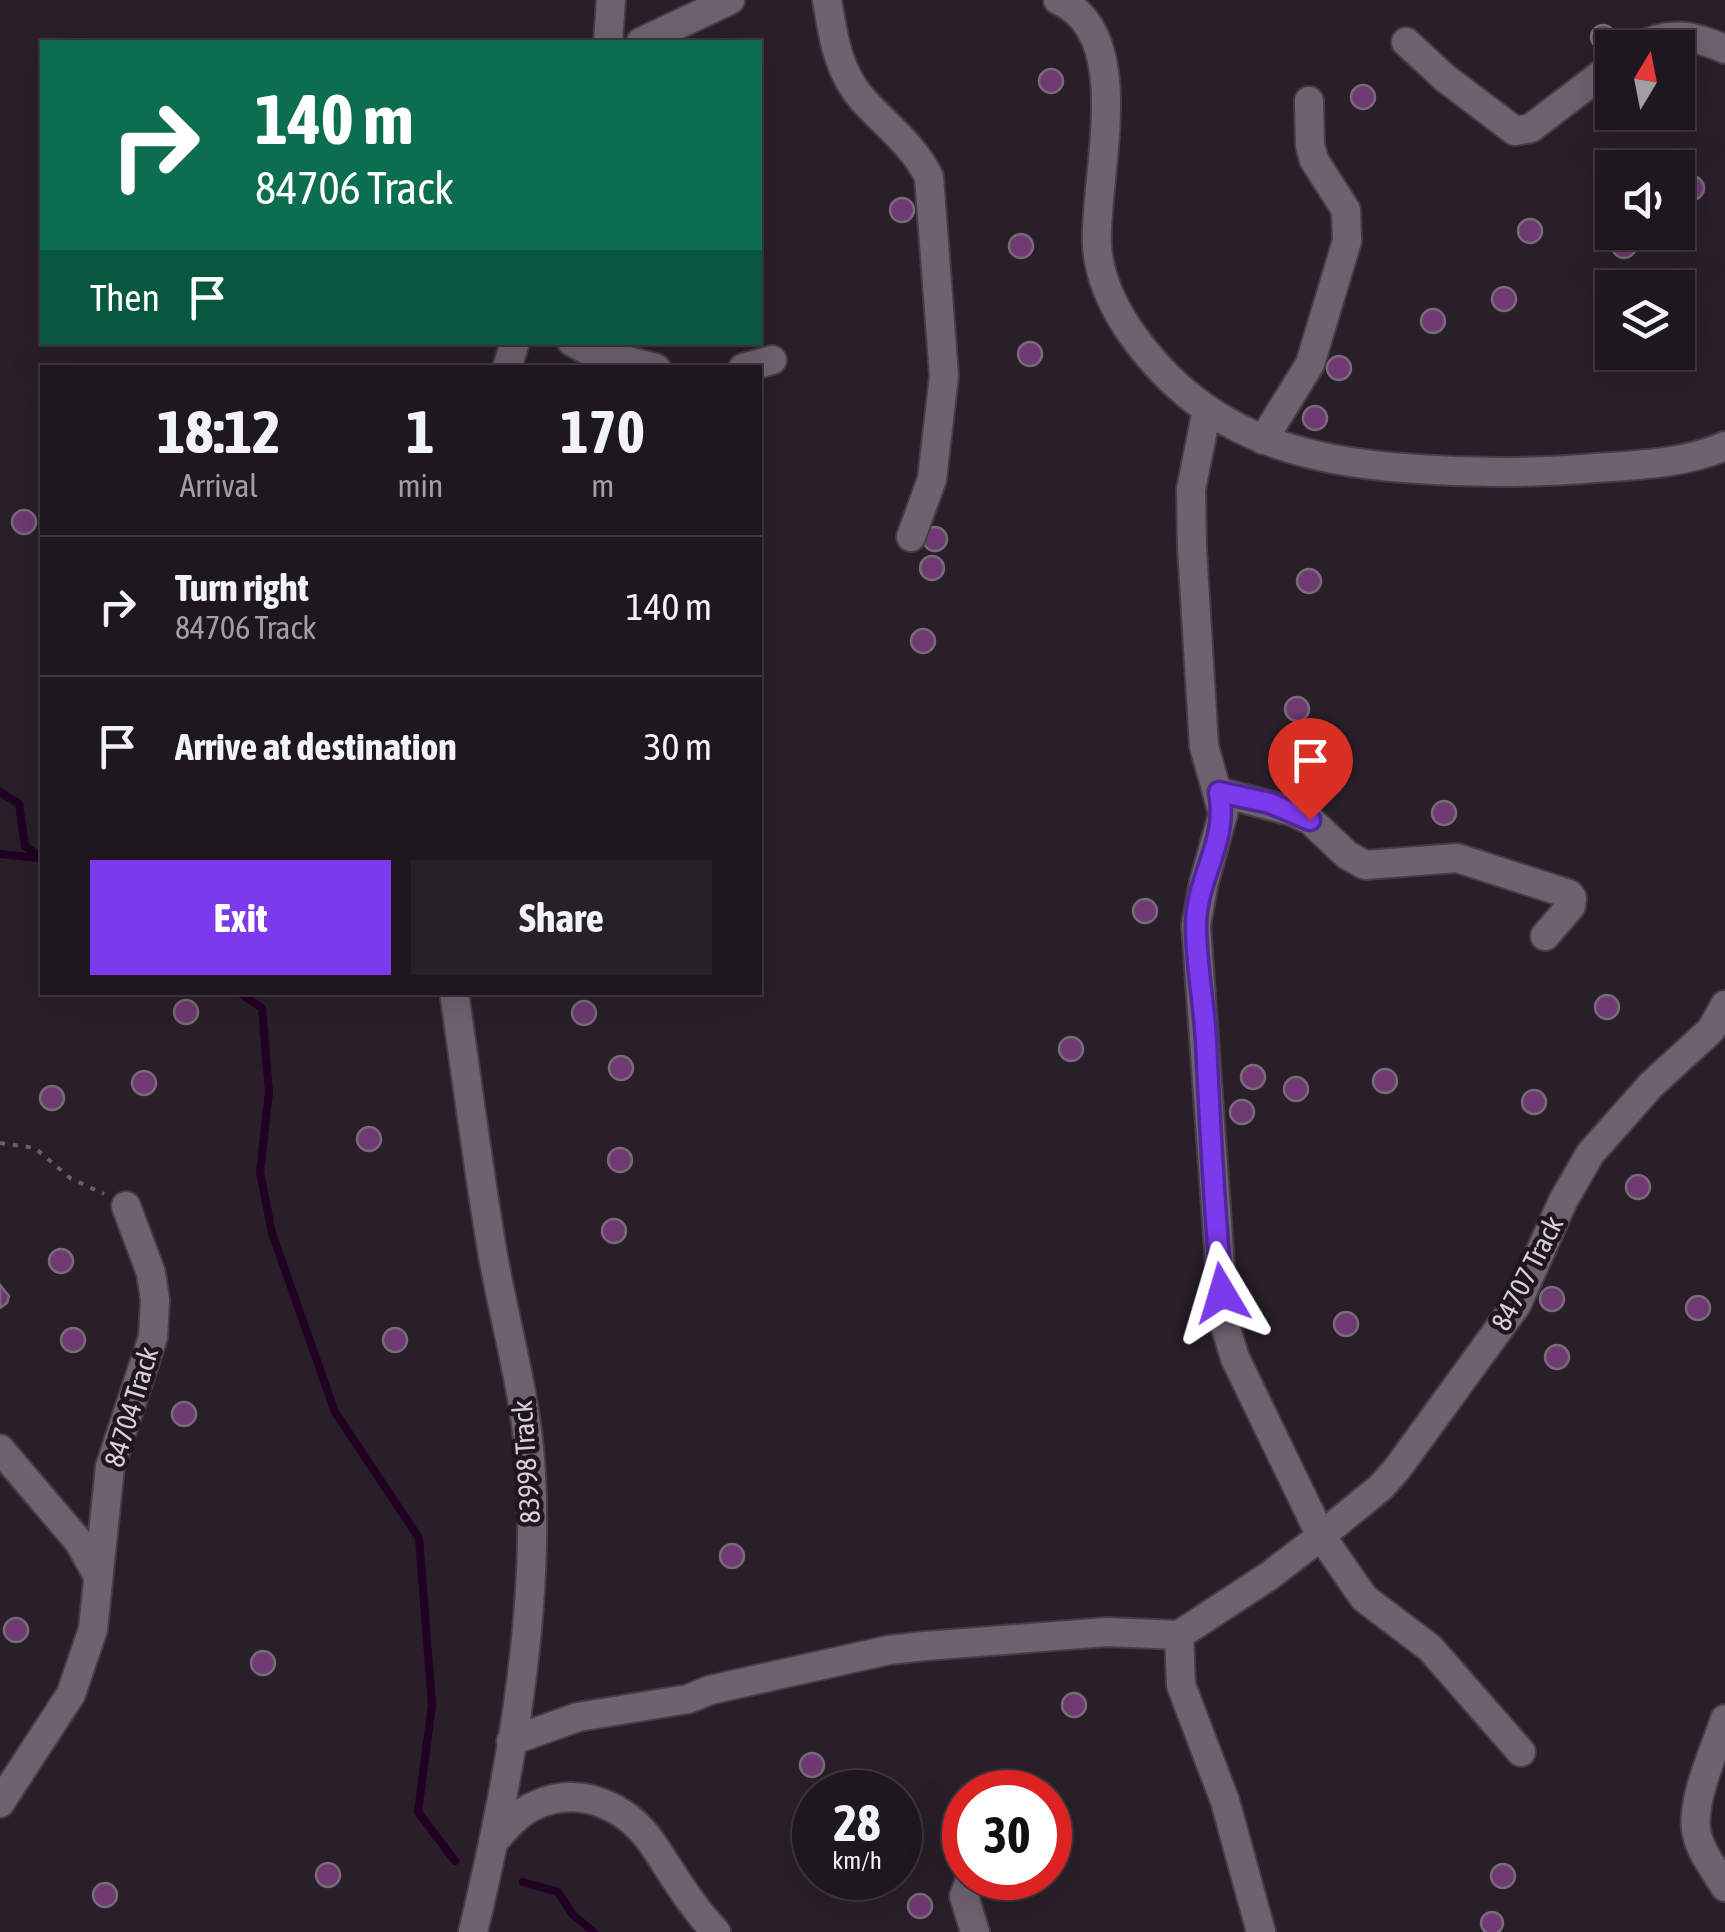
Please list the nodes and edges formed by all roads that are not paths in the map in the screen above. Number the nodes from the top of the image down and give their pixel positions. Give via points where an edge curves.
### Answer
1 (611, 0) edge
2 (730, 0) edge
3 (827, 0) edge
4 (1058, 0) edge
5 (1095, 11) edge
6 (1695, 38) edge
7 (608, 40) edge
8 (645, 40) edge
9 (1406, 42) dead end
10 (1725, 49) edge
11 (1595, 79) edge
12 (1309, 101) dead end
13 (577, 345) edge
14 (772, 360) dead end
15 (643, 365) edge
16 (754, 365) edge
17 (1207, 410) junction
18 (1263, 440) junction
19 (1725, 446) edge
20 (911, 537) dead end
21 (1219, 792) junction
22 (1545, 936) dead end
23 (454, 995) edge
24 (1725, 1005) edge
25 (126, 1206) road end
26 (0, 1449) edge
27 (1321, 1536) junction
28 (98, 1576) junction
29 (1180, 1635) junction
30 (1725, 1720) edge
31 (511, 1741) junction
32 (1521, 1752) dead end
33 (0, 1803) edge
34 (494, 1840) junction
35 (1725, 1887) edge
36 (965, 1900) edge
37 (473, 1932) edge
38 (716, 1932) edge
39 (974, 1932) edge
40 (1261, 1932) edge

1 - 7 street
2 - 8 street
3 - 20 street via 844,71 930,177 943,394 932,479
4 - 5 street
5 - 17 street via 1106,122 1097,244 1104,283 1138,341
6 - 10 street
9 - 11 street via 1515,131 1531,128
12 - 18 street via 1314,160 1346,210 1346,240 1310,364
13 - 15 street
14 - 16 street
17 - 18 street
17 - 21 street via 1190,510 1204,746
18 - 19 street via 1349,464 1458,472 1626,465
21 - 22 street via 1310,820 1366,866 1457,858 1568,894 1571,906
21 - 27 street via 1223,814 1196,925 1224,1322 1234,1358
23 - 31 street, 83998 Track via 531,1470 528,1605
24 - 27 street, 84707 Track via 1711,1030 1590,1154 1517,1304 1398,1469
25 - 28 street, 84704 Track via 151,1273 154,1318 143,1374 110,1467
26 - 28 street via 80,1542
27 - 29 street, 84707 Track
27 - 32 street via 1364,1598 1430,1648
28 - 33 street, 84704 Track via 81,1672
29 - 31 street via 1108,1632 889,1650 688,1699 578,1717
29 - 40 street via 1181,1685 1225,1802
30 - 35 street via 1696,1829
31 - 34 street, 83998 Track
34 - 37 street, 83998 Track
34 - 38 street via 536,1804 595,1799 634,1823
36 - 39 street

